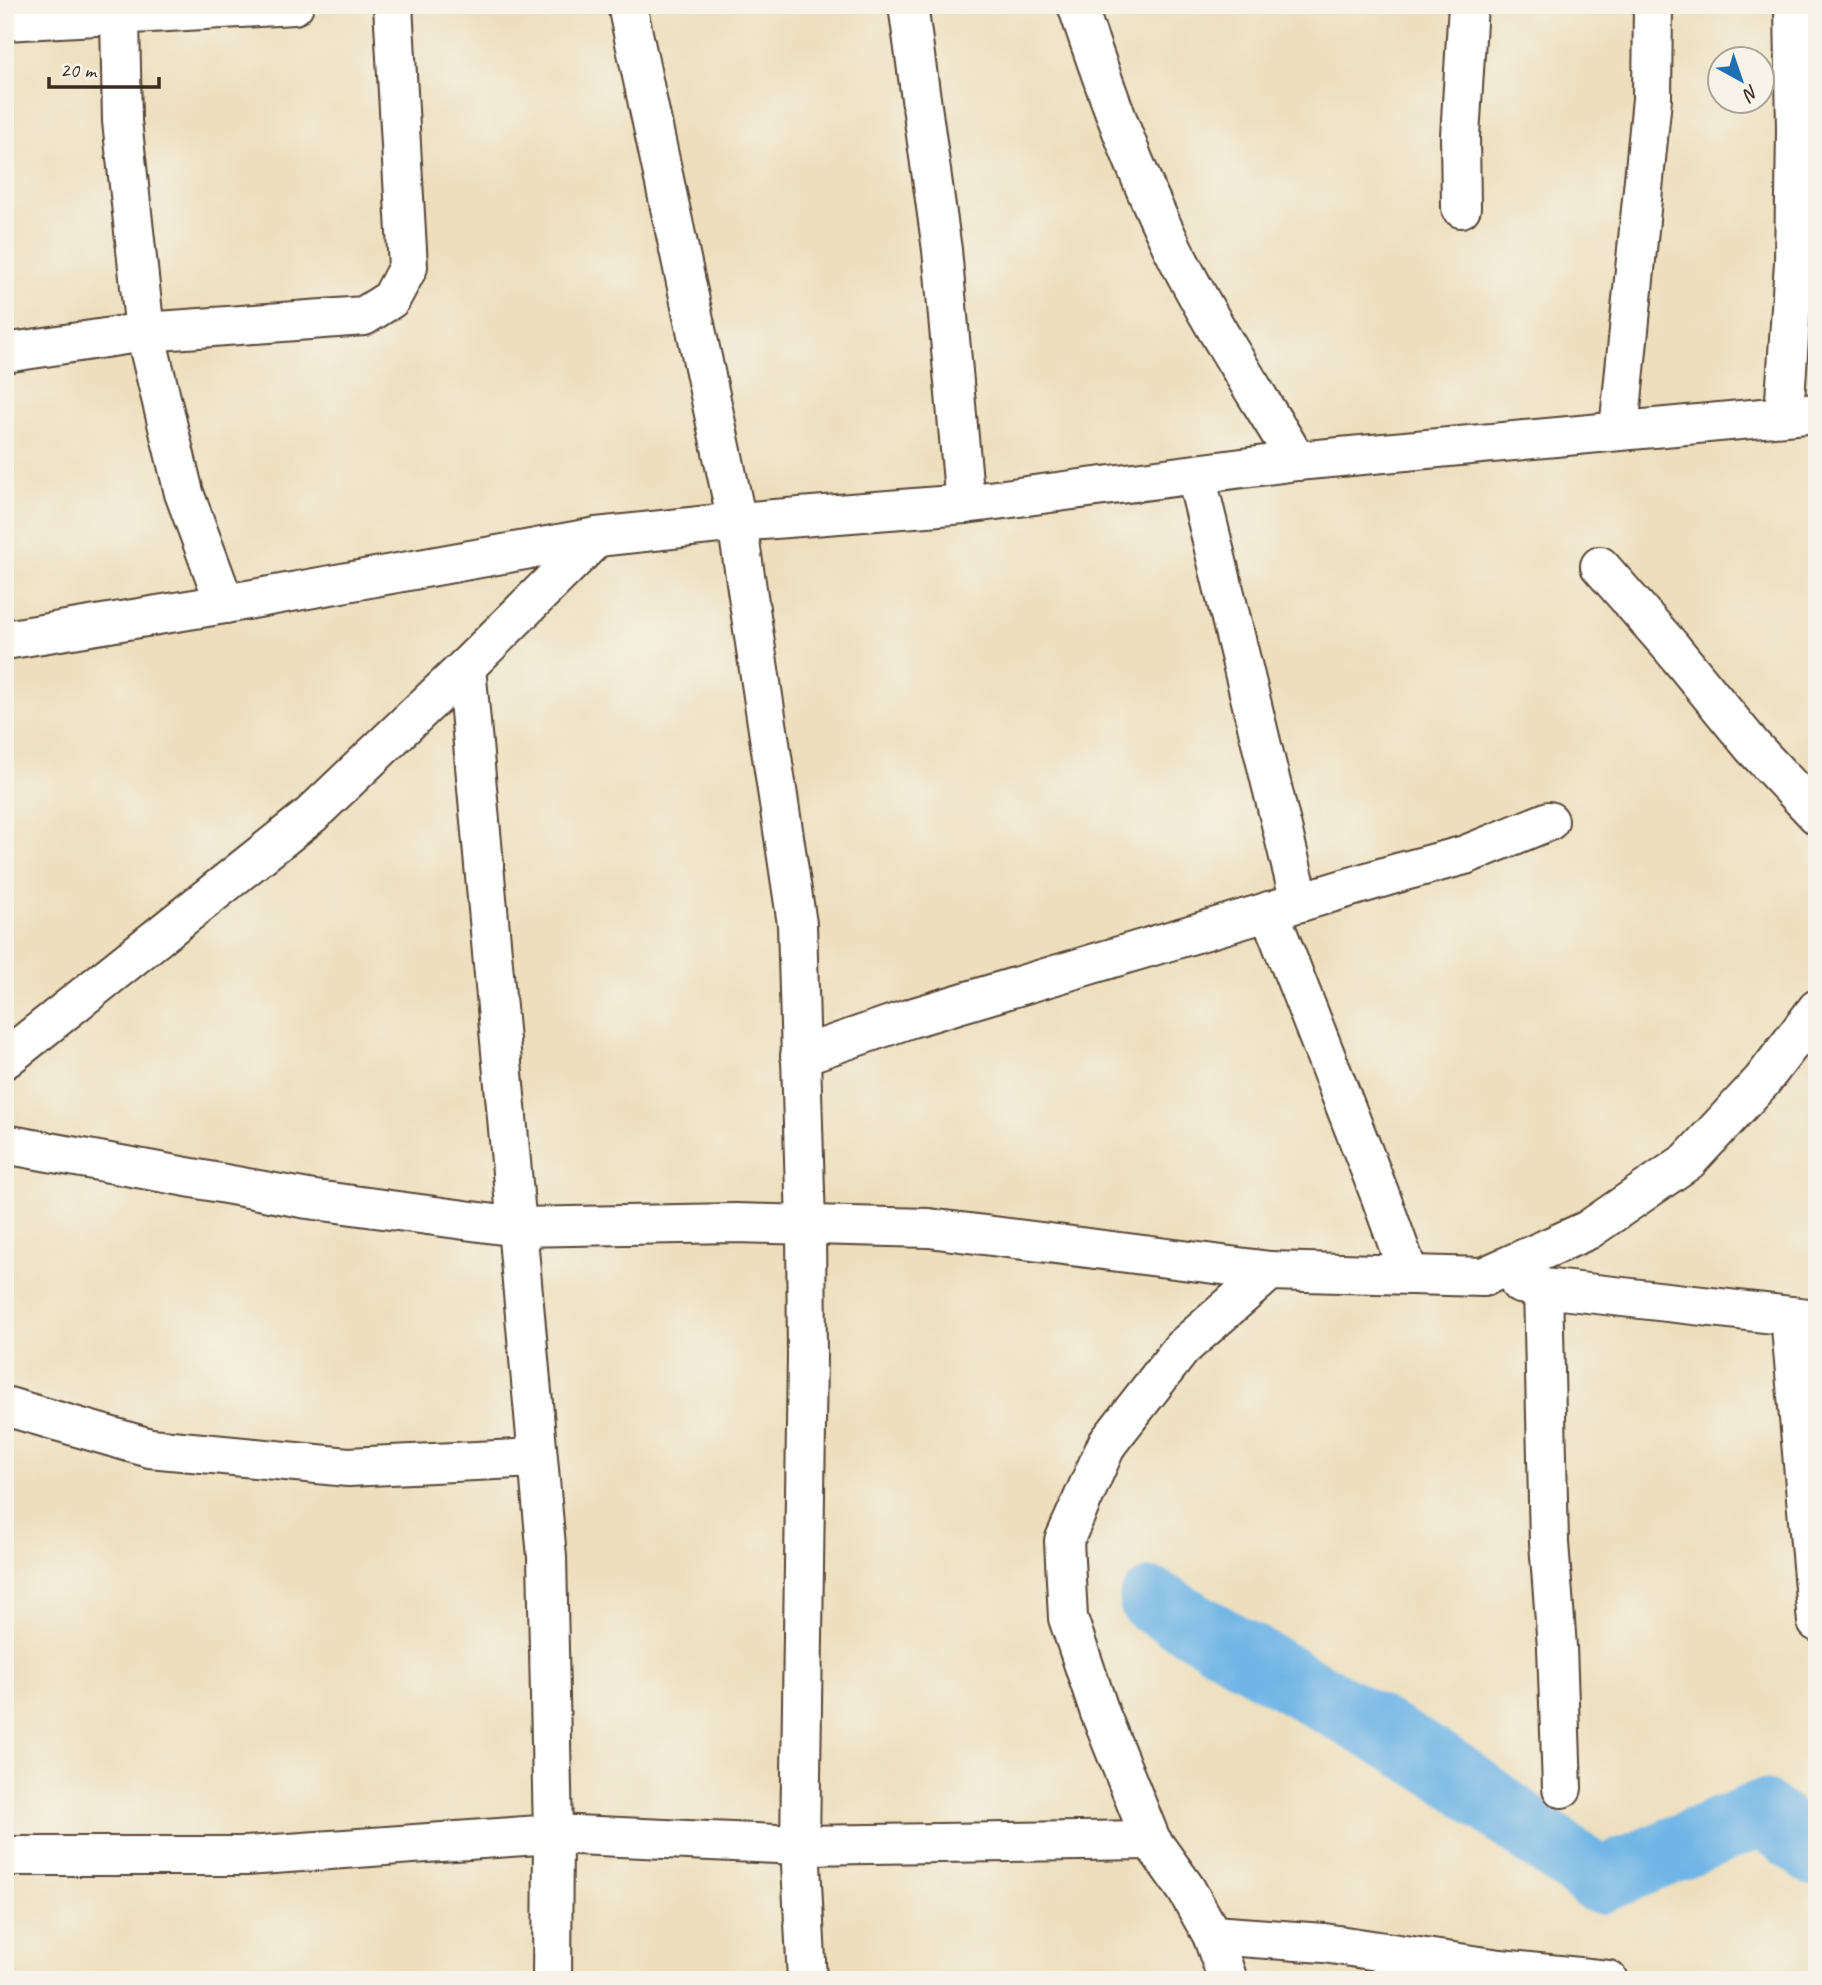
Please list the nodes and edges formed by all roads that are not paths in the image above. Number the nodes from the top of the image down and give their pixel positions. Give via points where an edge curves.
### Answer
1 (294, 5) edge
2 (393, 5) edge
3 (627, 5) edge
4 (908, 5) edge
5 (1077, 5) edge
6 (1468, 5) edge
7 (1653, 5) edge
8 (1794, 5) edge
9 (120, 16) junction
10 (5, 21) edge
11 (1461, 208) dead end
12 (145, 332) junction
13 (5, 353) edge
14 (1800, 414) edge
15 (1619, 430) junction
16 (1297, 461) junction
17 (1196, 475) junction
18 (965, 504) junction
19 (737, 522) junction
20 (597, 537) junction
21 (1600, 566) dead end
22 (225, 604) junction
23 (5, 640) edge
24 (466, 667) junction
25 (1817, 816) edge
26 (1549, 821) dead end
27 (1284, 907) junction
28 (1817, 1009) edge
29 (800, 1056) junction
30 (5, 1059) edge
31 (6, 1147) edge
32 (806, 1225) junction
33 (517, 1227) junction
34 (1270, 1271) junction
35 (1409, 1275) junction
36 (1483, 1277) junction
37 (1543, 1289) junction
38 (1803, 1317) edge
39 (5, 1406) edge
40 (537, 1458) junction
41 (1817, 1622) edge
42 (1562, 1788) dead end
43 (553, 1834) junction
44 (1151, 1840) junction
45 (800, 1845) junction
46 (5, 1856) edge
47 (1212, 1936) junction
48 (1501, 1974) edge
49 (552, 1980) edge
50 (807, 1980) edge
51 (1228, 1980) edge
52 (1608, 1980) edge

1 - 9 street
2 - 12 street via 408,267 391,299 364,316
3 - 19 street
4 - 18 street via 942,250
5 - 16 street via 1118,124 1173,249
6 - 11 street
7 - 15 street via 1652,99
8 - 14 street via 1794,262
9 - 10 street
9 - 12 street via 122,121
12 - 13 street
12 - 22 street via 184,493
14 - 15 street
15 - 16 street
16 - 17 street
17 - 18 street
17 - 27 street
18 - 19 street
19 - 20 street
19 - 29 street via 797,923
20 - 22 street
20 - 24 street
21 - 25 street
22 - 23 street
24 - 30 street via 311,815
24 - 33 street
26 - 27 street via 1465,855
27 - 29 street via 911,1018
27 - 35 street
28 - 36 street via 1762,1081 1688,1161 1588,1230
29 - 32 street
31 - 33 street via 308,1199
32 - 33 street
32 - 34 street via 929,1228
32 - 45 street
33 - 40 street
34 - 35 street
34 - 44 street via 1182,1348 1107,1444 1065,1541 1068,1618
35 - 36 street
36 - 37 street
37 - 38 street
37 - 42 street via 1549,1543
38 - 41 street
39 - 40 street via 150,1448 348,1467
40 - 43 street via 547,1557
43 - 45 street
43 - 46 street via 246,1856
43 - 49 street
44 - 45 street
44 - 47 street
45 - 50 street
47 - 48 street via 1324,1943
47 - 51 street
48 - 52 street

